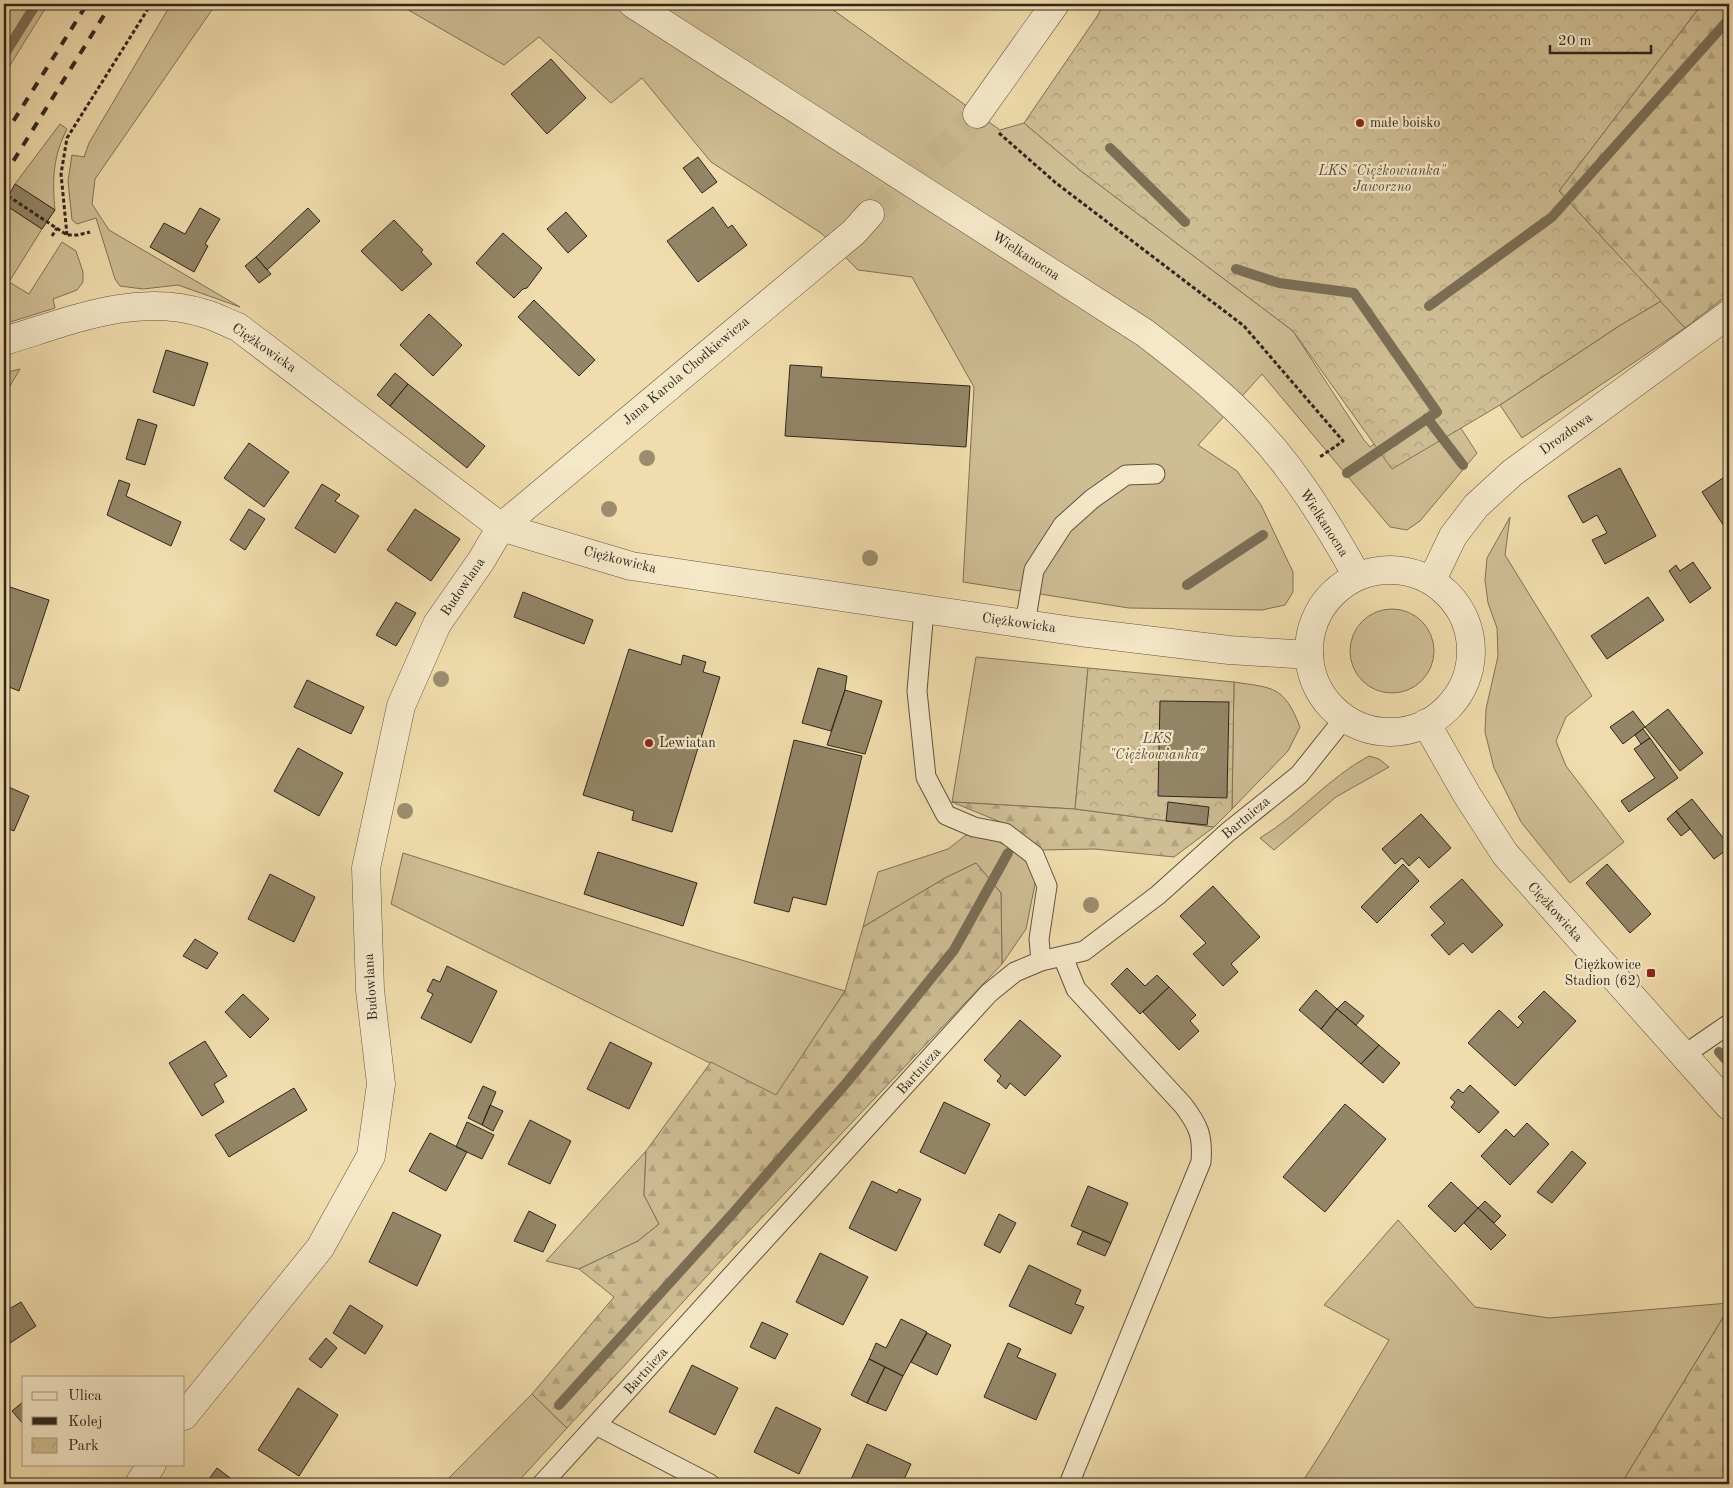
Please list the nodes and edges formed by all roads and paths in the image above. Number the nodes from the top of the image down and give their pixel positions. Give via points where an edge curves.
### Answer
1 (152, 4) edge
2 (632, 4) edge
3 (1055, 4) edge
4 (8, 92) dead end
5 (4, 96) edge
6 (977, 114) joint
7 (8, 196) dead end
8 (870, 214) tunnel mouth
9 (57, 228) junction
10 (90, 232) dead end
11 (67, 235) junction
12 (52, 236) dead end
13 (1729, 314) edge
14 (4, 341) edge
15 (1320, 456) dead end
16 (1155, 474) dead end
17 (501, 526) junction
18 (1357, 576) junction
19 (1432, 580) junction
20 (924, 610) junction
21 (1025, 624) junction
22 (1309, 655) junction
23 (1343, 720) junction
24 (1426, 724) junction
25 (1063, 957) junction
26 (1041, 961) junction
27 (1729, 1024) edge
28 (1684, 1055) junction
29 (1729, 1106) edge
30 (185, 1415) edge
31 (596, 1425) junction
32 (151, 1466) edge
33 (139, 1484) edge
34 (542, 1484) edge
35 (710, 1484) edge
36 (1069, 1484) edge

1 - 11 path via 67,138 61,174
2 - 18 street, Wielkanocna via 1137,328 1202,377 1287,465 1336,538
3 - 6 street
4 - 5 path
6 - 15 path via 1056,183 1244,326 1343,441
7 - 9 path
8 - 17 street, Jana Karola Chodkiewicza via 854,232
9 - 11 path
9 - 12 path
10 - 11 path
13 - 19 street, Drozdowa via 1512,473 1476,506 1453,536
14 - 17 street, Ciężkowicka via 112,308 177,307 205,313 238,327
16 - 21 lane via 1126,475 1063,525 1034,570
17 - 20 street, Ciężkowicka via 631,566
17 - 30 street, Budowlana via 437,624 401,706 366,868 370,990 380,1084 371,1156 320,1248
18 - 19 street via 1382,569 1408,571
18 - 22 street via 1336,588 1320,607 1310,631
19 - 24 street via 1450,595 1463,615 1470,637 1470,660 1464,683 1452,703
20 - 21 street, Ciężkowicka
20 - 26 lane via 918,691 926,777 946,815 1005,833 1034,855 1047,886 1039,939
21 - 22 street, Ciężkowicka via 1229,650
22 - 23 street via 1314,682
23 - 24 street via 1382,732
23 - 25 lane, Bartnicza via 1299,775 1228,832 1158,895 1084,950
24 - 28 street, Ciężkowicka via 1505,854
25 - 26 lane, Bartnicza
25 - 36 lane via 1076,989 1183,1105 1196,1121 1202,1142 1201,1162
26 - 31 lane, Bartnicza via 1016,972 989,993
27 - 28 lane
28 - 29 street, Ciężkowicka
31 - 34 lane, Bartnicza
31 - 35 lane
32 - 33 street

